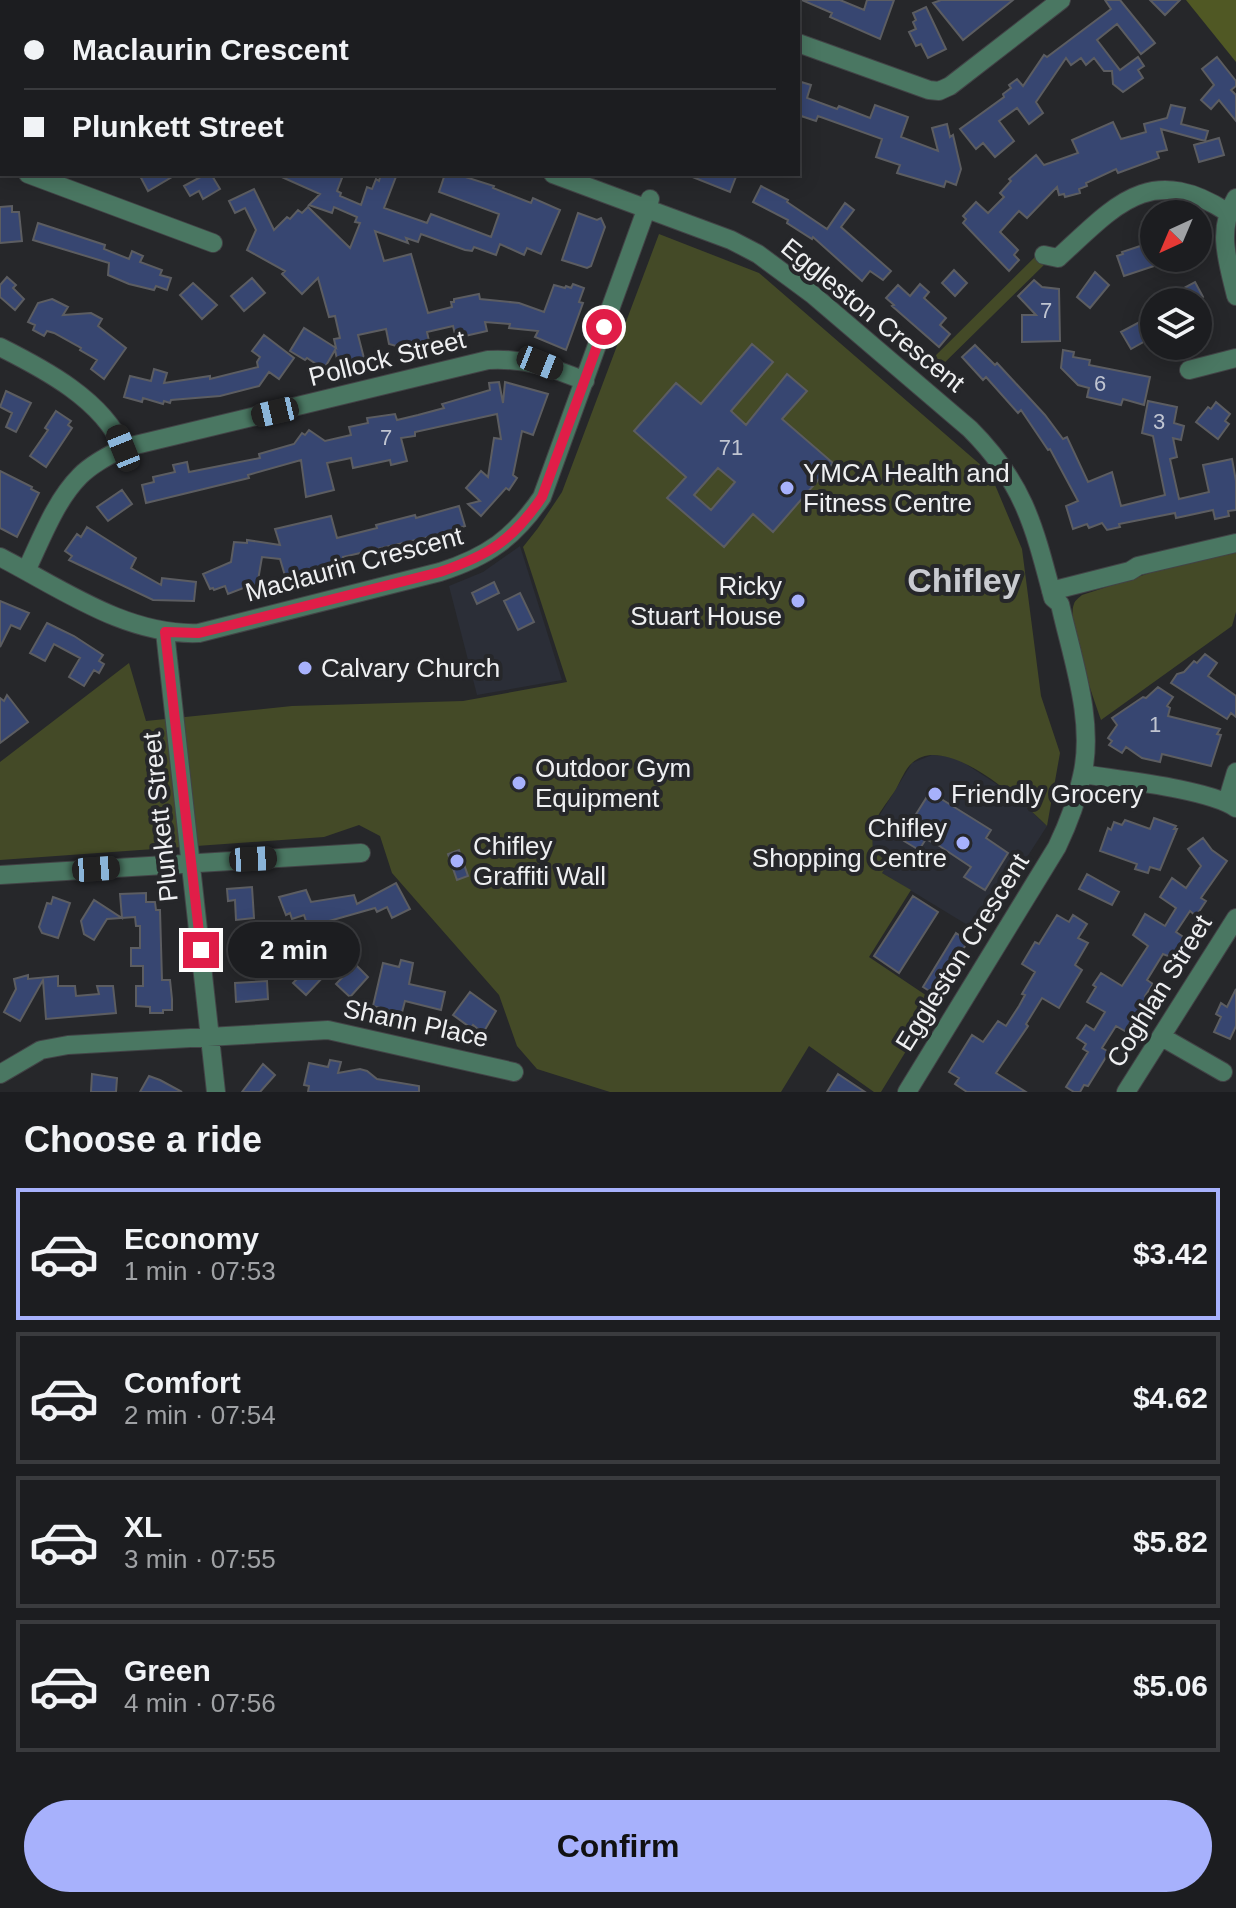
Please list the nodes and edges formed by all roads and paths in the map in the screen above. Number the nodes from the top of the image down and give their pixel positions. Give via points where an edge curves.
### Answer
1 (1061, 0) edge
2 (800, 44) edge
3 (33, 176) edge
4 (559, 176) edge
5 (588, 176) edge
6 (648, 204) junction
7 (1232, 205) edge
8 (213, 243) dead end
9 (1044, 255) dead end
10 (1236, 296) edge
11 (0, 347) edge
12 (1236, 358) edge
13 (1189, 370) dead end
14 (585, 381) junction
15 (123, 448) junction
16 (1236, 543) edge
17 (0, 557) edge
18 (26, 571) junction
19 (1056, 589) junction
20 (165, 632) junction
21 (1236, 772) edge
22 (1083, 774) junction
23 (1232, 805) edge
24 (361, 853) dead end
25 (191, 863) junction
26 (0, 875) edge
27 (1236, 918) edge
28 (211, 1037) junction
29 (1162, 1037) junction
30 (514, 1072) dead end
31 (1223, 1072) dead end
32 (0, 1074) edge
33 (909, 1091) edge
34 (216, 1092) edge
35 (1126, 1092) edge

1 - 2 street via 939,91
3 - 8 street
4 - 6 street, Eggleston Crescent
5 - 6 street, Eggleston Crescent
6 - 14 street, Maclaurin Crescent
6 - 19 street, Eggleston Crescent via 782,269 970,429 1014,482
7 - 9 street via 1182,191 1134,195 1058,258
7 - 10 street via 1224,227 1225,250
11 - 15 street via 66,382 116,431
12 - 13 street
14 - 15 street, Pollock Street via 540,363 488,360
14 - 20 street, Maclaurin Crescent via 542,497 509,537 474,561 199,633
15 - 18 street, Pollock Street via 99,461 67,492
16 - 19 street via 1138,566 1128,562
17 - 18 street, Maclaurin Crescent
18 - 20 street, Maclaurin Crescent via 123,621
19 - 22 street, Eggleston Crescent via 1082,699
20 - 25 street, Plunkett Street
21 - 23 street
22 - 23 street via 1205,795
22 - 33 street, Eggleston Crescent via 1057,847
24 - 25 street
25 - 26 street
25 - 28 street, Plunkett Street
27 - 29 street, Coghlan Street
28 - 30 street, Shann Place via 328,1030
28 - 32 street, Shann Place via 68,1045 41,1050
28 - 34 street, Plunkett Street
29 - 31 street
29 - 35 street, Coghlan Street

